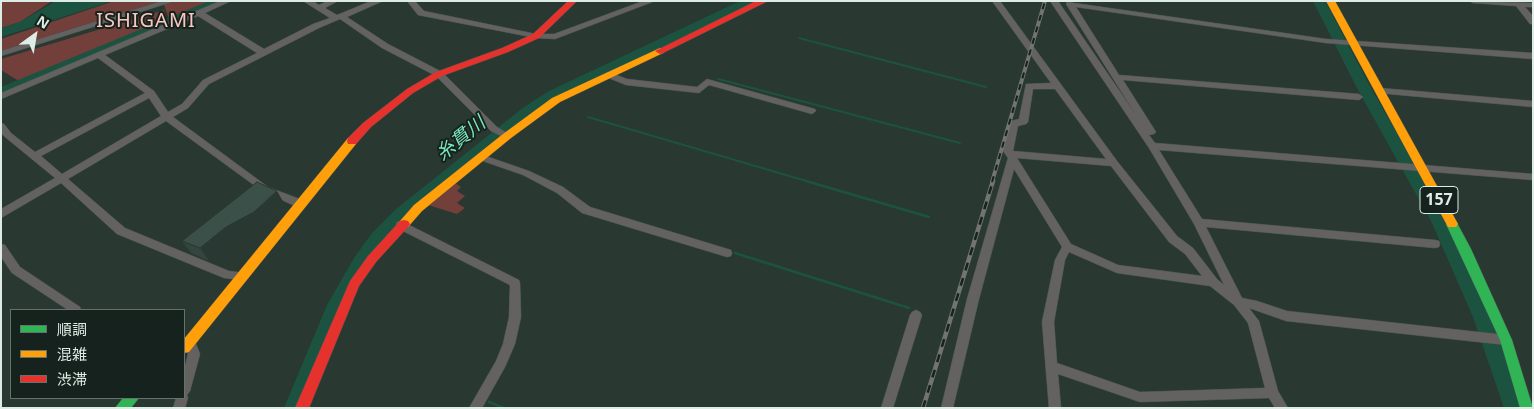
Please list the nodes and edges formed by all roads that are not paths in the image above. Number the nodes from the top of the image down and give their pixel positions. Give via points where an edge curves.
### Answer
1 (171, 1) edge
2 (227, 1) edge
3 (307, 1) edge
4 (334, 1) edge
5 (379, 1) edge
6 (411, 1) edge
7 (573, 1) edge
8 (651, 1) edge
9 (764, 1) edge
10 (996, 1) edge
11 (1054, 1) edge
12 (1330, 1) edge
13 (1473, 1) edge
14 (1517, 3) edge
15 (1533, 5) edge
16 (318, 8) junction
17 (198, 13) junction
18 (335, 17) junction
19 (1533, 22) edge
20 (536, 36) junction
21 (1354, 44) junction
22 (264, 53) junction
23 (1, 54) edge
24 (99, 55) junction
25 (1533, 56) edge
26 (439, 74) junction
27 (609, 75) junction
28 (1116, 77) junction
29 (1058, 86) junction
30 (1380, 91) junction
31 (151, 93) junction
32 (1, 96) edge
33 (1359, 97) dead end
34 (1533, 104) edge
35 (812, 111) dead end
36 (166, 117) junction
37 (1, 126) edge
38 (503, 133) junction
39 (5, 137) edge
40 (1156, 147) junction
41 (1012, 155) junction
42 (34, 156) junction
43 (480, 157) junction
44 (1114, 163) junction
45 (1423, 168) junction
46 (1533, 177) edge
47 (61, 178) junction
48 (301, 204) junction
49 (1, 214) edge
50 (1198, 223) junction
51 (401, 225) junction
52 (1435, 244) dead end
53 (1067, 247) junction
54 (1, 248) edge
55 (727, 253) dead end
56 (241, 276) junction
57 (1213, 282) junction
58 (1238, 302) junction
59 (74, 309) edge
60 (916, 315) dead end
61 (1506, 340) junction
62 (187, 345) edge
63 (1051, 366) junction
64 (185, 387) edge
65 (1272, 393) junction
66 (131, 399) edge
67 (480, 407) edge
68 (122, 408) edge
69 (302, 408) edge
70 (887, 408) edge
71 (948, 408) edge
72 (1055, 408) edge
73 (1282, 408) edge
74 (1527, 408) edge

1 - 23 street
2 - 17 street
3 - 16 street
4 - 16 street
5 - 18 street
6 - 20 street via 421,13
7 - 20 main road
8 - 20 street via 555,37
9 - 27 main road
10 - 29 street
11 - 40 street
12 - 21 main road, 157
13 - 14 street
14 - 15 street
14 - 19 street
16 - 18 street
17 - 22 street
17 - 24 street
18 - 22 street
18 - 26 street via 342,17 386,46
20 - 26 main road
21 - 25 street
21 - 28 street via 1070,4
21 - 30 main road, 157
22 - 36 street via 206,82 186,106
24 - 31 street
24 - 32 street
26 - 38 street
26 - 48 main road via 410,91 367,125
27 - 35 street via 626,82 699,90 707,82
27 - 38 main road via 556,100
28 - 33 street
28 - 40 street
29 - 41 street via 1029,86 1023,122 1014,123 1008,150
29 - 44 street
30 - 34 street
30 - 45 main road, 157
31 - 36 street
31 - 42 street
36 - 47 street
36 - 48 street via 265,189
37 - 39 street
38 - 43 main road
39 - 42 street
40 - 45 street
40 - 50 street
41 - 44 street
41 - 53 street
41 - 71 street
42 - 47 street
43 - 51 main road
43 - 55 street via 526,173 560,190 586,210
44 - 57 street via 1173,239 1189,252
45 - 46 street
45 - 61 main road, 157 via 1465,249
47 - 49 street
47 - 56 street via 121,231 228,275
48 - 56 main road
50 - 52 street
50 - 58 street
51 - 67 street via 515,283 515,317 509,344
51 - 69 main road via 354,284
53 - 57 street via 1117,269
53 - 63 street via 1060,260 1048,322
54 - 59 street via 16,270
56 - 62 main road
57 - 58 street
58 - 61 street via 1286,316
58 - 65 street via 1253,321
60 - 70 street
61 - 74 main road, 157
62 - 64 street via 194,354
63 - 65 street via 1140,396
63 - 72 street
65 - 73 street
66 - 68 main road

